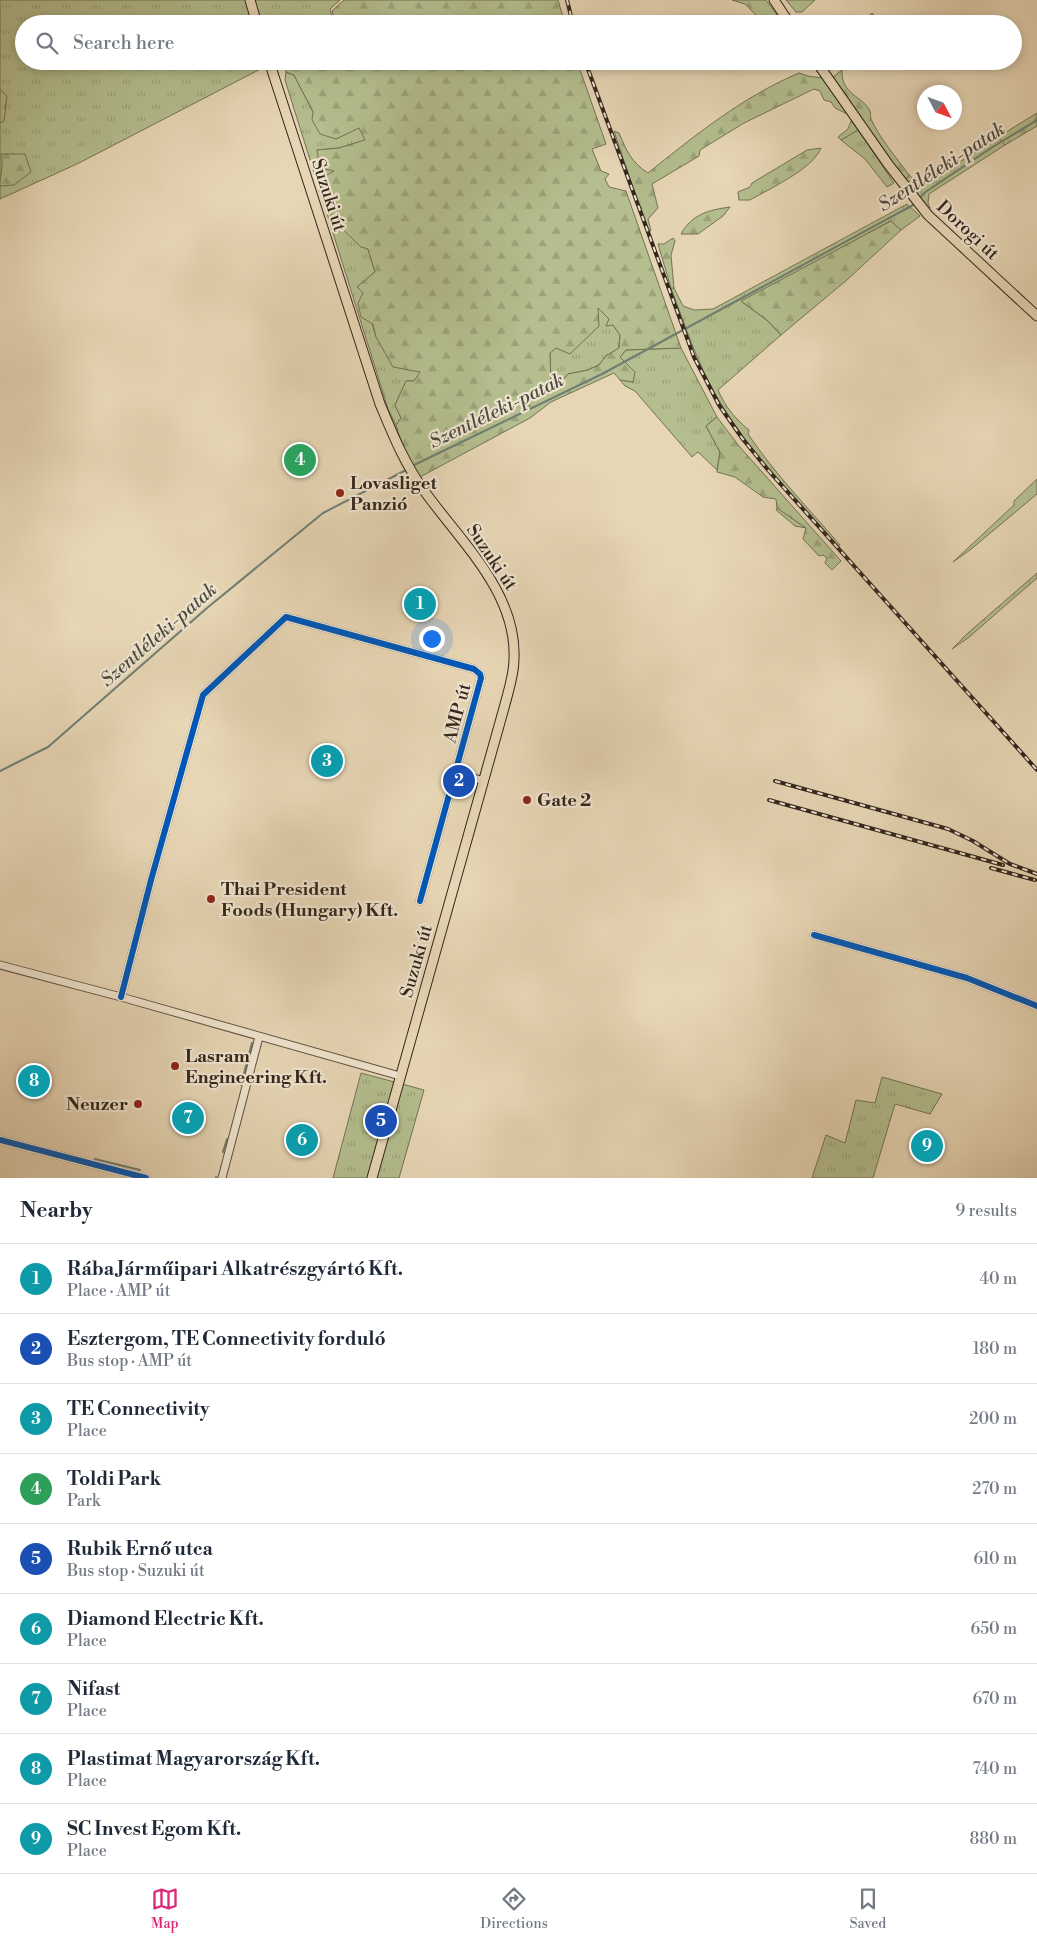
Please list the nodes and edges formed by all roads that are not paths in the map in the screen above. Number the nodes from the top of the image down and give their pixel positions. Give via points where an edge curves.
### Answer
1 (250, 0) edge
2 (774, 0) edge
3 (254, 15) edge
4 (784, 15) edge
5 (272, 70) edge
6 (822, 70) edge
7 (1037, 316) edge
8 (456, 772) junction
9 (483, 781) junction
10 (420, 901) dead end
11 (814, 935) dead end
12 (0, 965) edge
13 (121, 997) junction
14 (1037, 1006) edge
15 (259, 1038) junction
16 (400, 1076) junction
17 (0, 1140) edge
18 (146, 1178) edge
19 (222, 1178) edge
20 (372, 1178) edge

1 - 3 main road
2 - 4 main road
5 - 9 main road, Suzuki út via 380,404 412,474 492,581 506,607 514,649 513,671
6 - 7 main road, Dorogi út via 916,202
8 - 9 street
8 - 10 street, AMP út
8 - 13 street, AMP út via 482,678 480,674 474,669 286,617 203,695
9 - 16 main road, Suzuki út
11 - 14 street via 967,978
12 - 13 street
13 - 15 street
15 - 16 street
15 - 19 street
16 - 20 main road, Suzuki út
17 - 18 street

